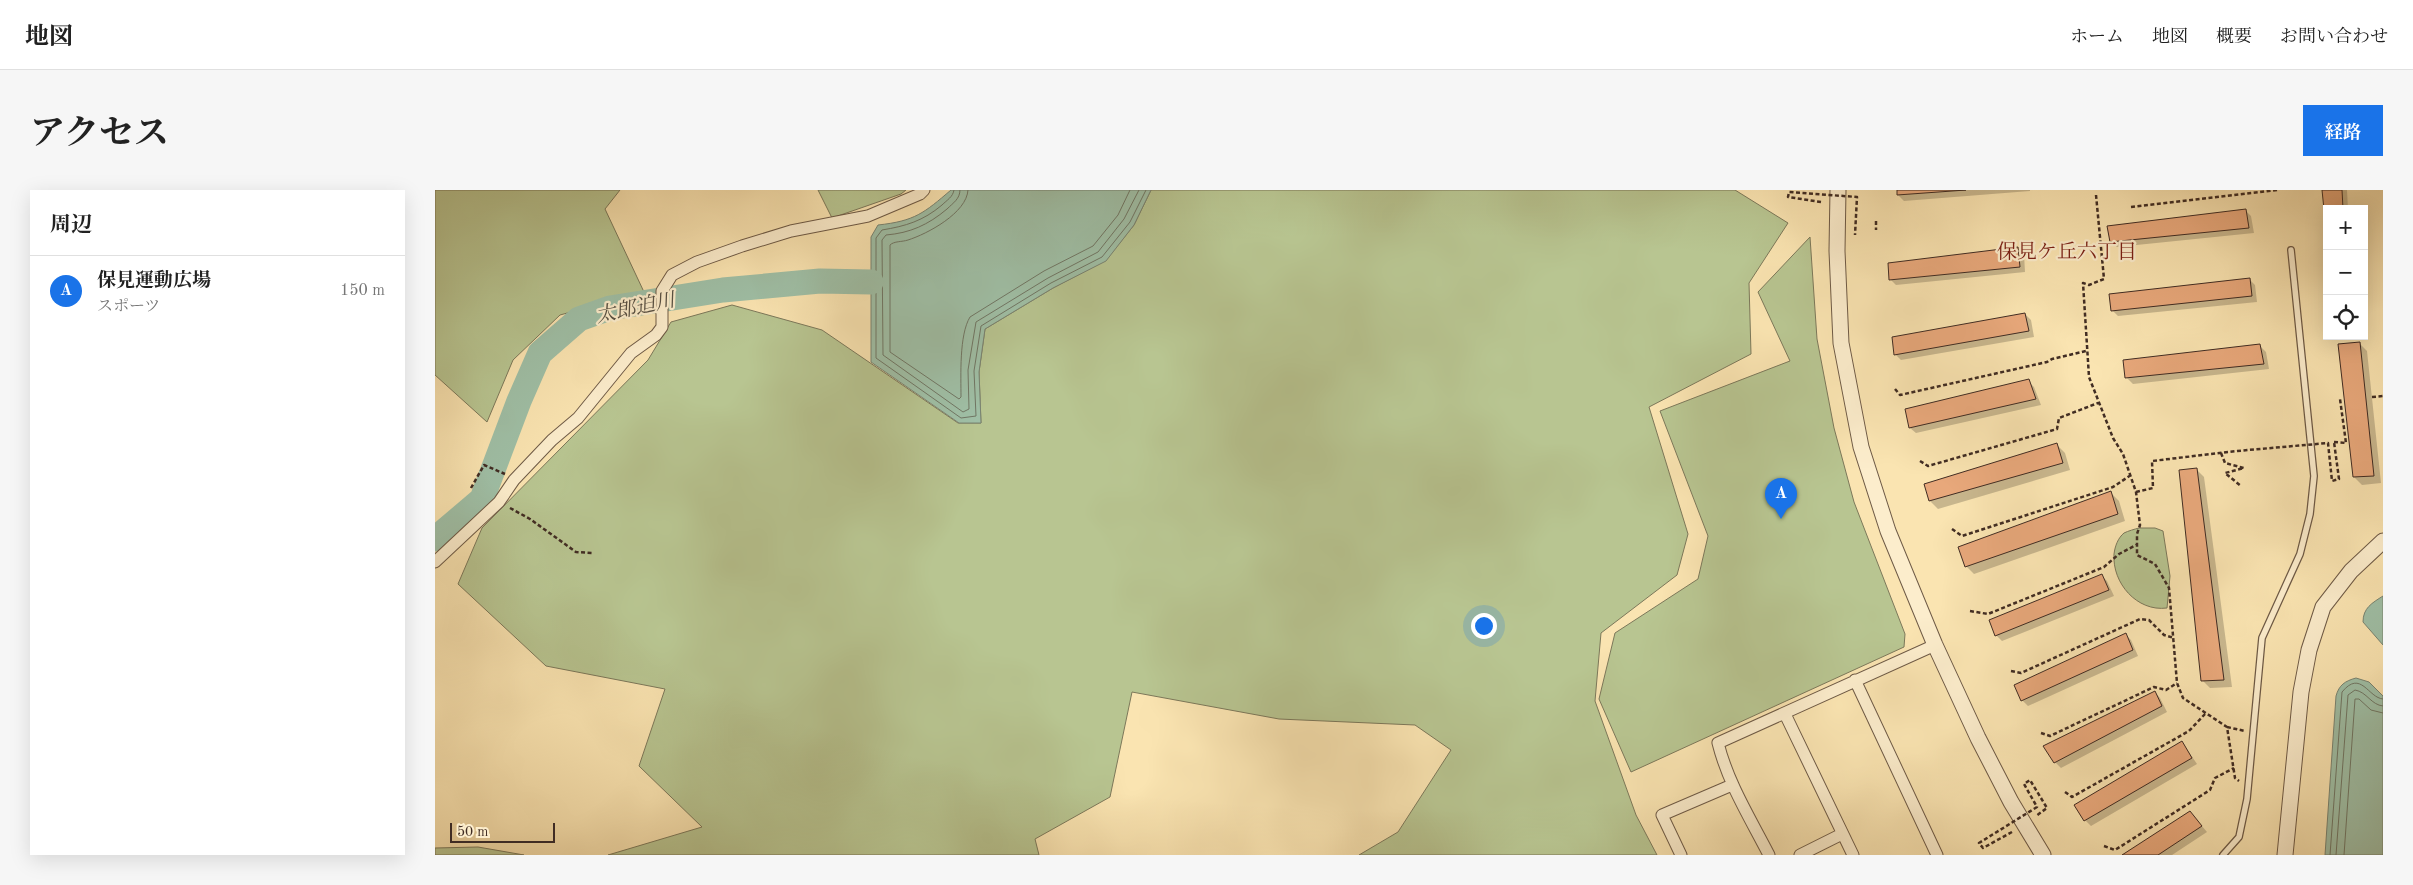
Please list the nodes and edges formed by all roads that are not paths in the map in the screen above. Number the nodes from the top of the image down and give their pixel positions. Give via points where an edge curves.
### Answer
1 (924, 190) edge
2 (1838, 190) edge
3 (2291, 250) dead end
4 (2383, 540) edge
5 (435, 562) edge
6 (1935, 645) junction
7 (1855, 680) junction
8 (1785, 714) junction
9 (1732, 785) junction
10 (1842, 834) junction
11 (1681, 855) edge
12 (1769, 855) edge
13 (1800, 855) edge
14 (1853, 855) edge
15 (1937, 855) edge
16 (2043, 855) edge
17 (2223, 855) edge
18 (2285, 855) edge

1 - 5 street via 869,216 791,230 697,262 672,275 662,291 662,327 656,335 631,353 578,418 514,480 499,502
2 - 6 street via 1841,342 1861,447 1888,531
3 - 17 lane via 2314,476 2310,514 2300,554 2262,638 2247,799 2239,837
4 - 18 street via 2351,571 2323,608 2309,650 2301,692
6 - 7 street
6 - 16 street via 1978,738
7 - 8 street
7 - 15 street
8 - 9 street via 1718,743
8 - 10 street
9 - 11 street via 1662,815
9 - 12 street
10 - 13 street
10 - 14 street

